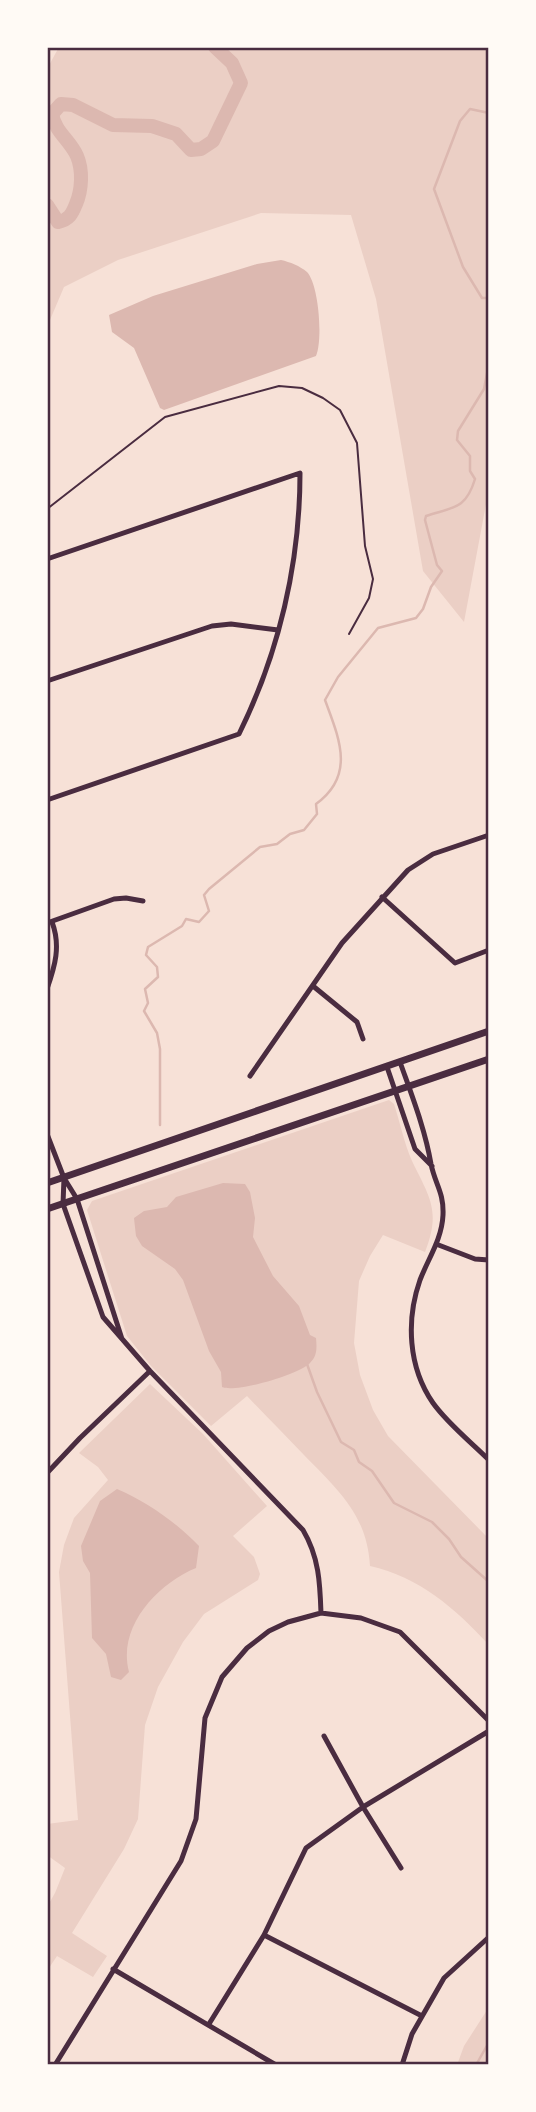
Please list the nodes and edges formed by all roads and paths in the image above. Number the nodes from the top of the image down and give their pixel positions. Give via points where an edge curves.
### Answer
1 (47, 509) edge
2 (47, 559) edge
3 (278, 630) junction
4 (349, 634) dead end
5 (47, 681) edge
6 (47, 800) edge
7 (489, 835) edge
8 (382, 897) junction
9 (143, 901) dead end
10 (50, 923) edge
11 (489, 950) edge
12 (313, 986) junction
13 (47, 989) edge
14 (489, 1031) edge
15 (363, 1040) dead end
16 (489, 1059) edge
17 (400, 1062) junction
18 (387, 1067) junction
19 (250, 1076) dead end
20 (409, 1087) junction
21 (396, 1091) junction
22 (47, 1134) edge
23 (432, 1166) junction
24 (64, 1178) junction
25 (47, 1184) edge
26 (77, 1199) junction
27 (64, 1204) junction
28 (47, 1209) edge
29 (436, 1244) junction
30 (489, 1260) edge
31 (123, 1342) junction
32 (150, 1371) junction
33 (489, 1460) edge
34 (47, 1473) edge
35 (320, 1613) junction
36 (489, 1721) edge
37 (489, 1731) edge
38 (324, 1735) dead end
39 (363, 1807) junction
40 (401, 1868) dead end
41 (264, 1935) junction
42 (489, 1937) edge
43 (113, 1969) junction
44 (422, 2016) junction
45 (209, 2024) junction
46 (55, 2065) edge
47 (276, 2065) edge
48 (402, 2065) edge

1 - 4 path via 165,417 279,386 302,388 340,410 357,443 365,546 373,579 369,598
2 - 3 street via 300,473 298,537
3 - 5 street via 212,626
3 - 6 street via 239,734
7 - 8 street via 433,854 408,870
8 - 11 street via 455,963
8 - 12 street
9 - 10 street via 114,899
10 - 13 street via 56,933 56,959
12 - 15 street via 357,1022
12 - 19 street
14 - 17 main road
16 - 20 main road
17 - 18 main road
17 - 20 street
18 - 21 street
18 - 24 main road
20 - 21 main road
20 - 23 street
21 - 23 street via 415,1149
21 - 26 main road
22 - 24 street
23 - 29 street via 442,1194 443,1217
24 - 25 main road
24 - 26 street
24 - 27 street
26 - 27 main road
26 - 31 street
27 - 28 main road
27 - 31 street via 103,1317
29 - 30 street
29 - 33 street via 415,1296 410,1338 416,1363 433,1403
31 - 32 street
32 - 34 street
32 - 35 street via 303,1530 319,1571
35 - 36 street via 361,1619 400,1632
35 - 43 street via 269,1631 247,1648 222,1678 205,1718 196,1819 181,1861
37 - 39 street
38 - 39 street
39 - 40 street
39 - 41 street via 306,1848
41 - 44 street
41 - 45 street
42 - 44 street via 444,1978
43 - 45 street
43 - 46 street
44 - 48 street
45 - 47 street

